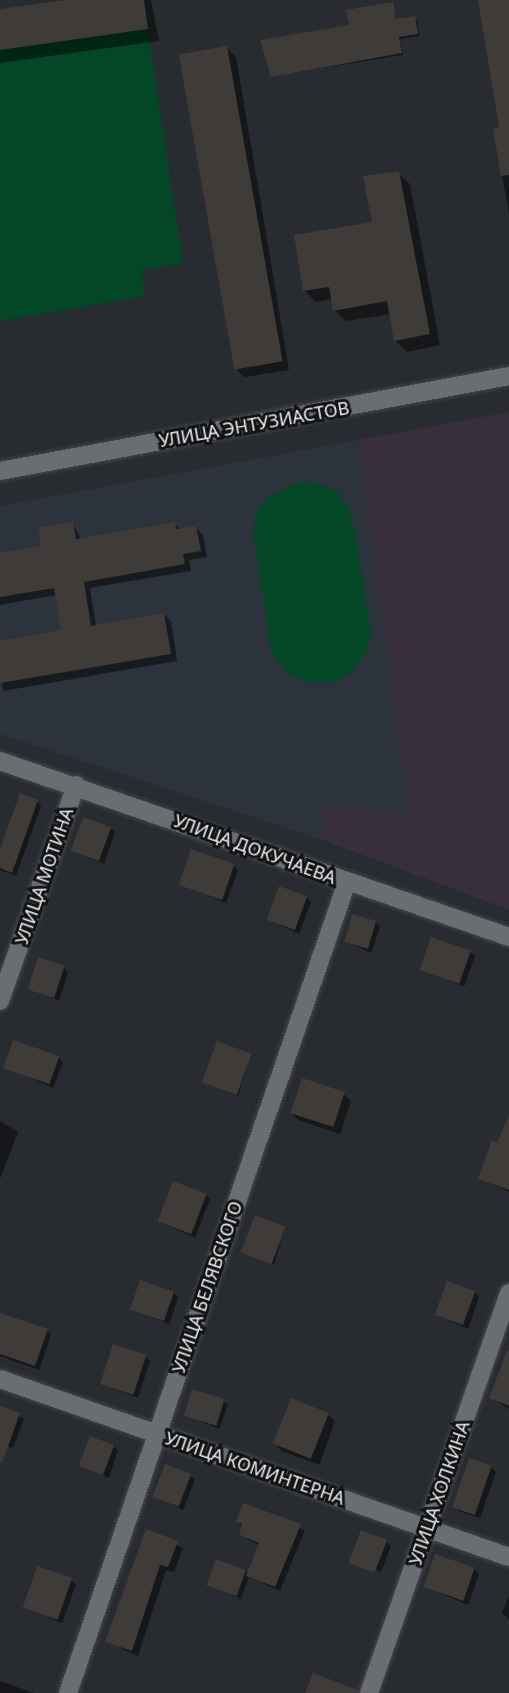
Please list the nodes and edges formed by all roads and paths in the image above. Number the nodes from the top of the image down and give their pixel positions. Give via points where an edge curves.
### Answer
1 (509, 376) edge
2 (0, 471) edge
3 (0, 761) edge
4 (76, 785) junction
5 (347, 882) junction
6 (509, 937) edge
7 (0, 1001) edge
8 (509, 1293) edge
9 (0, 1379) edge
10 (156, 1434) junction
11 (426, 1527) junction
12 (509, 1557) edge
13 (68, 1693) edge
14 (369, 1693) edge

1 - 2 street, УЛИЦА ЭНТУЗИАСТОВ
3 - 4 street, УЛИЦА ДОКУЧАЕВА
4 - 5 street, УЛИЦА ДОКУЧАЕВА
4 - 7 street, УЛИЦА МОТИНА
5 - 6 street, УЛИЦА ДОКУЧАЕВА
5 - 10 street, УЛИЦА БЕЛЯВСКОГО
8 - 11 street, УЛИЦА ХОЛКИНА
9 - 10 street, УЛИЦА КОМИНТЕРНА
10 - 11 street, УЛИЦА КОМИНТЕРНА
10 - 13 street, УЛИЦА БЕЛЯВСКОГО
11 - 12 street, УЛИЦА КОМИНТЕРНА
11 - 14 street, УЛИЦА ХОЛКИНА

